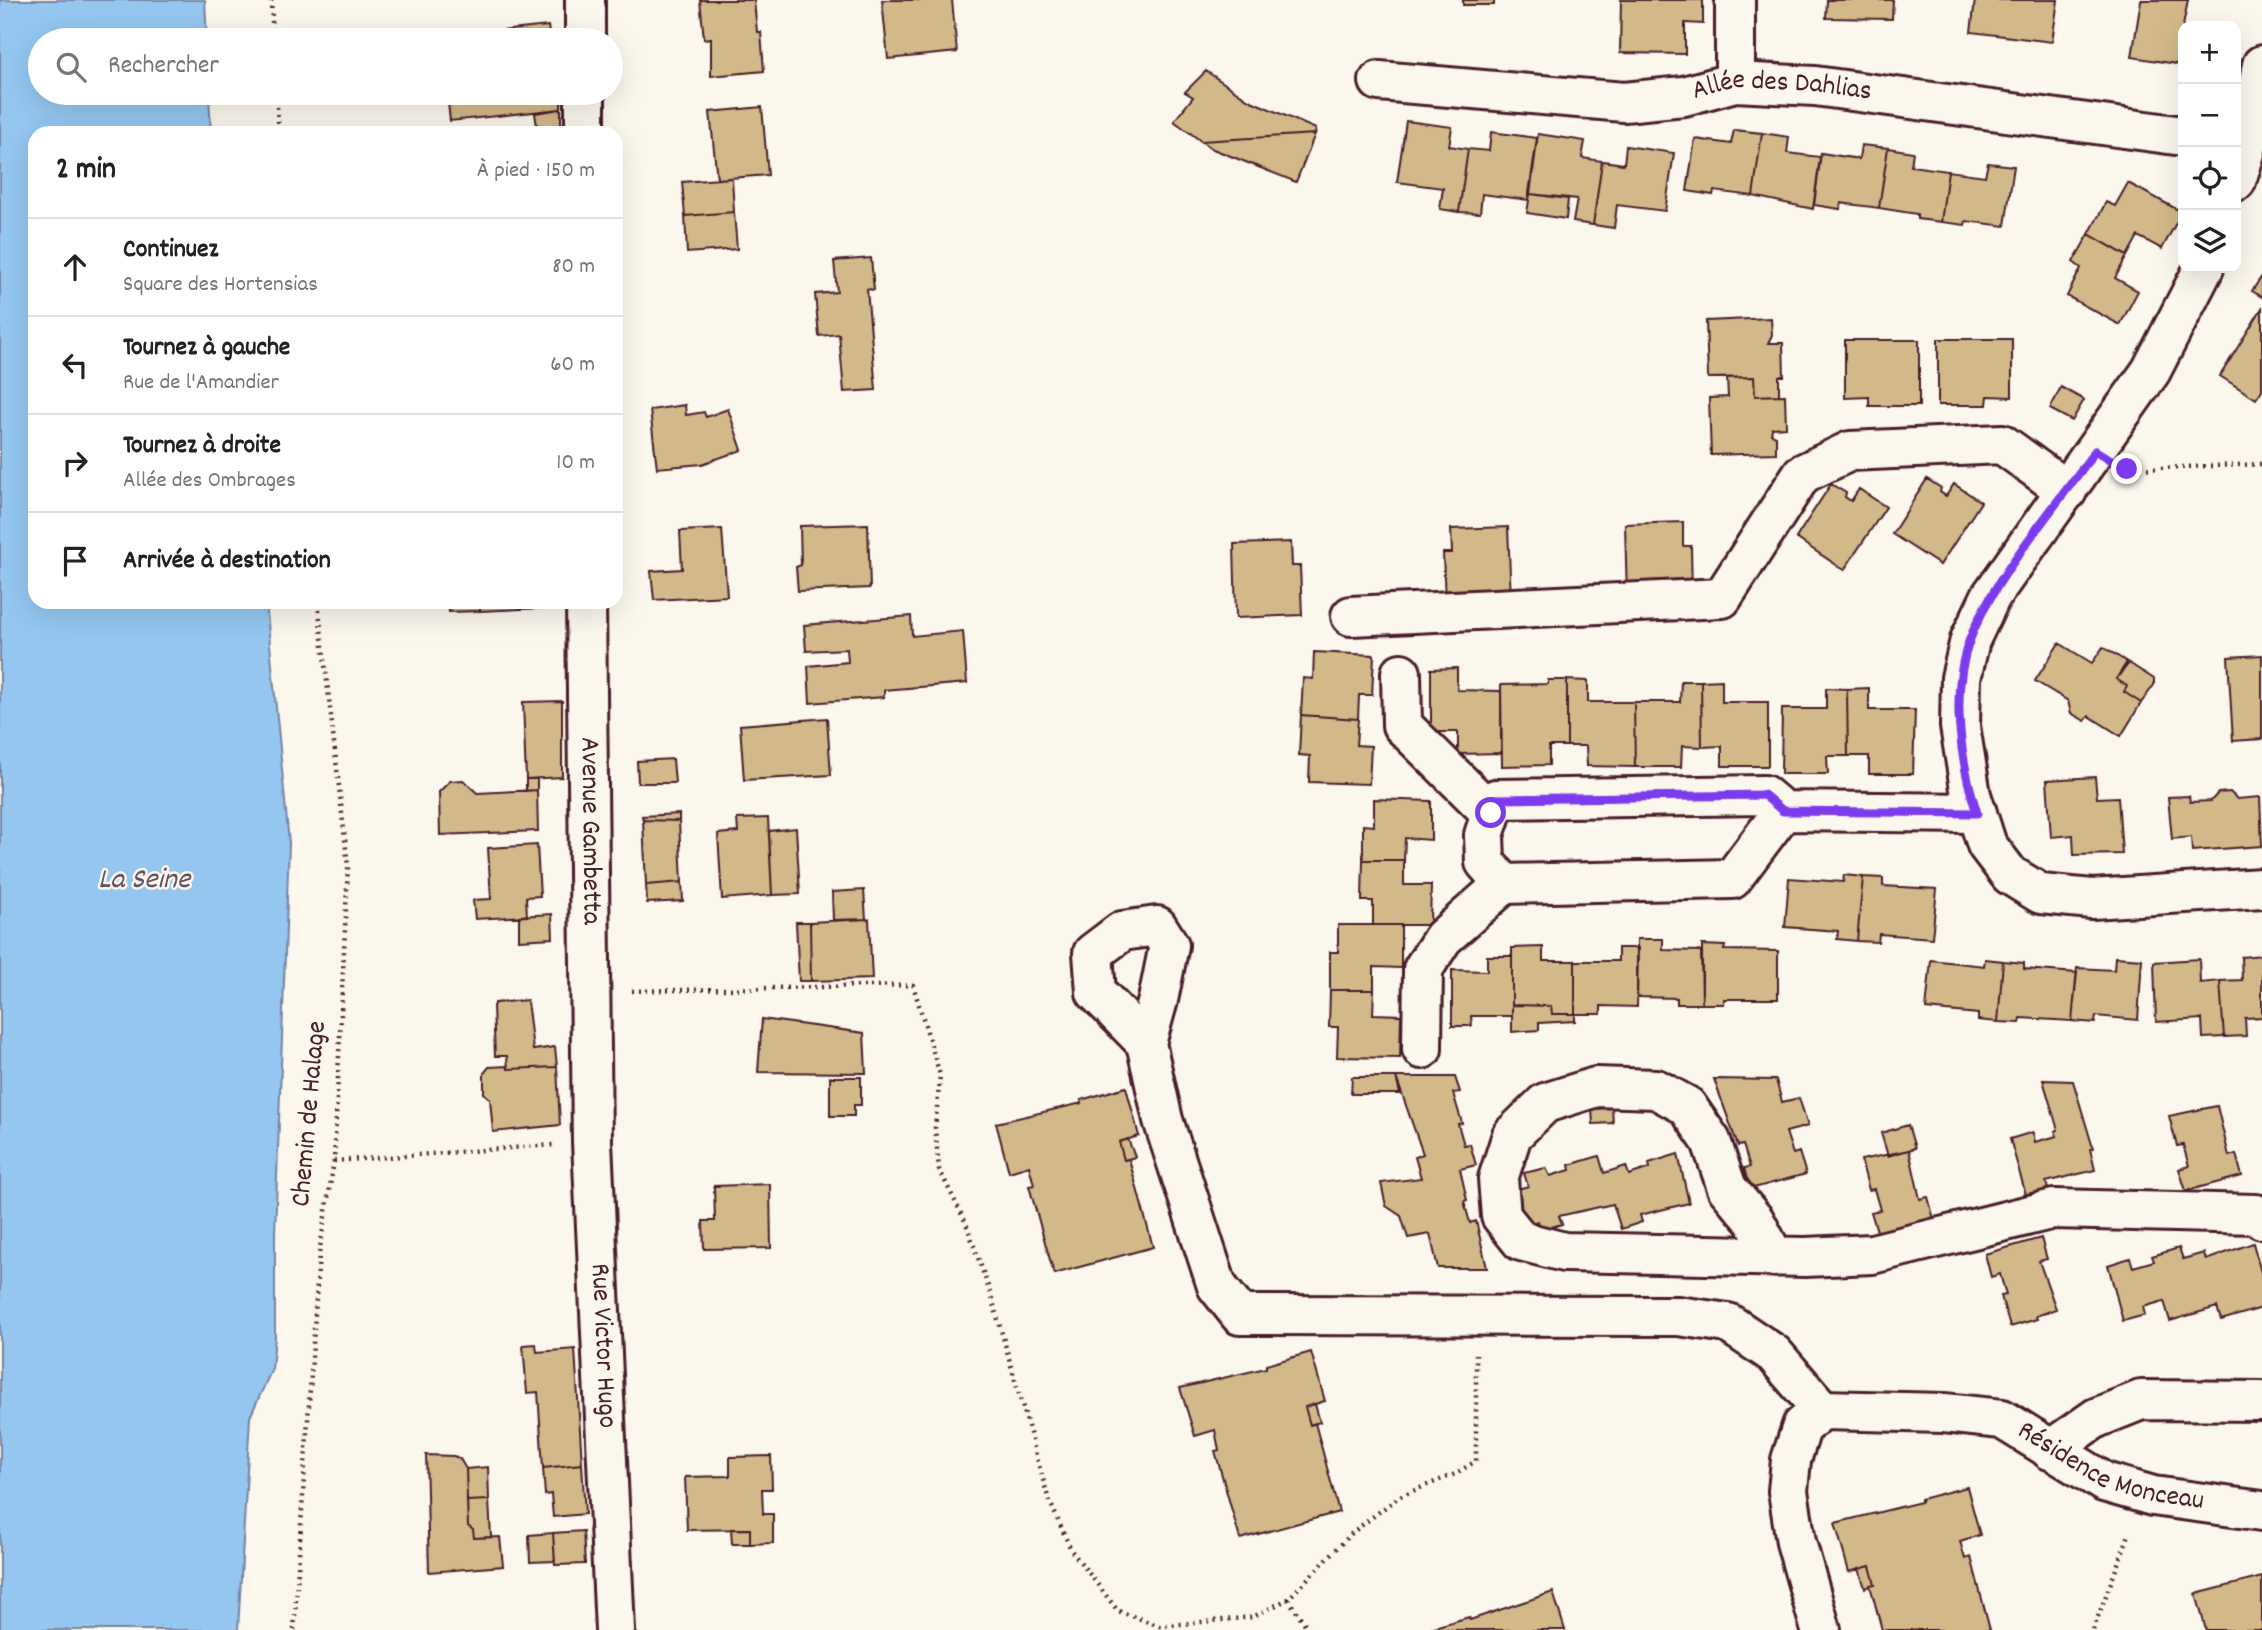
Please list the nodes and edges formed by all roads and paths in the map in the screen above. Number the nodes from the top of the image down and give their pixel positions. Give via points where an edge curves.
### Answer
1 (271, 0) edge
2 (585, 0) edge
3 (1735, 0) edge
4 (272, 28) edge
5 (585, 28) edge
6 (2262, 65) edge
7 (1378, 81) dead end
8 (1735, 82) junction
9 (277, 105) edge
10 (585, 105) edge
11 (278, 126) edge
12 (585, 126) edge
13 (2178, 135) edge
14 (2241, 152) edge
15 (2201, 273) edge
16 (2095, 451) junction
17 (2262, 464) edge
18 (2067, 491) junction
19 (319, 609) edge
20 (586, 609) edge
21 (1351, 616) dead end
22 (1401, 674) dead end
23 (1783, 811) junction
24 (1491, 813) junction
25 (1977, 813) junction
26 (1504, 884) junction
27 (2262, 888) edge
28 (589, 993) junction
29 (1146, 1043) dead end
30 (1422, 1049) dead end
31 (590, 1060) joint
32 (592, 1142) junction
33 (334, 1161) junction
34 (2262, 1219) edge
35 (1774, 1256) junction
36 (1476, 1315) junction
37 (2262, 1401) edge
38 (1822, 1410) junction
39 (2050, 1450) junction
40 (2144, 1493) junction
41 (2262, 1511) edge
42 (1288, 1599) junction
43 (294, 1630) edge
44 (615, 1630) edge
45 (1309, 1630) edge
46 (1821, 1630) edge
47 (2093, 1630) edge

1 - 4 path
2 - 5 street
3 - 8 street
6 - 14 street
7 - 8 street, Allée des Dahlias via 1624,102 1684,96
8 - 13 street, Allée des Dahlias via 1815,86
9 - 11 path
10 - 12 street
15 - 16 street via 2151,370
16 - 17 path via 2127,469
16 - 18 street
18 - 21 street via 2002,444 1850,451 1802,474 1722,598
18 - 25 street via 1991,596 1970,640 1961,678 1960,726
19 - 33 path, Chemin de Halage via 348,866
20 - 28 street, Avenue Gambetta
22 - 24 street via 1402,726
23 - 24 street via 1764,795 1496,799
23 - 25 street
23 - 26 street via 1732,879
24 - 26 street via 1484,835 1485,862
25 - 27 street via 1987,845 2002,865 2041,894 2092,899
26 - 30 street via 1443,938 1423,969
28 - 31 street, Avenue Gambetta
28 - 42 path via 913,985 940,1075 935,1128 939,1169 965,1223 992,1298 1048,1497 1071,1550 1118,1611 1160,1626 1254,1617
29 - 36 street via 1163,1120 1217,1286 1240,1315
31 - 32 street, Rue Victor Hugo
32 - 33 path
32 - 44 street, Rue Victor Hugo
33 - 43 path, Chemin de Halage via 319,1254
34 - 35 street via 2256,1214 2054,1209 1872,1254
35 - 35 street via 1755,1221 1727,1188 1711,1141 1687,1107 1656,1089 1596,1087 1545,1103 1512,1135 1498,1179 1501,1216 1521,1241 1564,1252
36 - 38 street via 1678,1316 1728,1323 1774,1354
36 - 42 path via 1476,1461 1400,1496 1353,1532
37 - 39 street via 2141,1400 2096,1418
38 - 39 street, Résidence Monceau via 2002,1419
38 - 46 street via 1802,1426 1791,1460 1788,1491 1796,1542
39 - 40 street, Résidence Monceau via 2104,1482
40 - 41 street, Résidence Monceau
40 - 47 path
42 - 45 path

